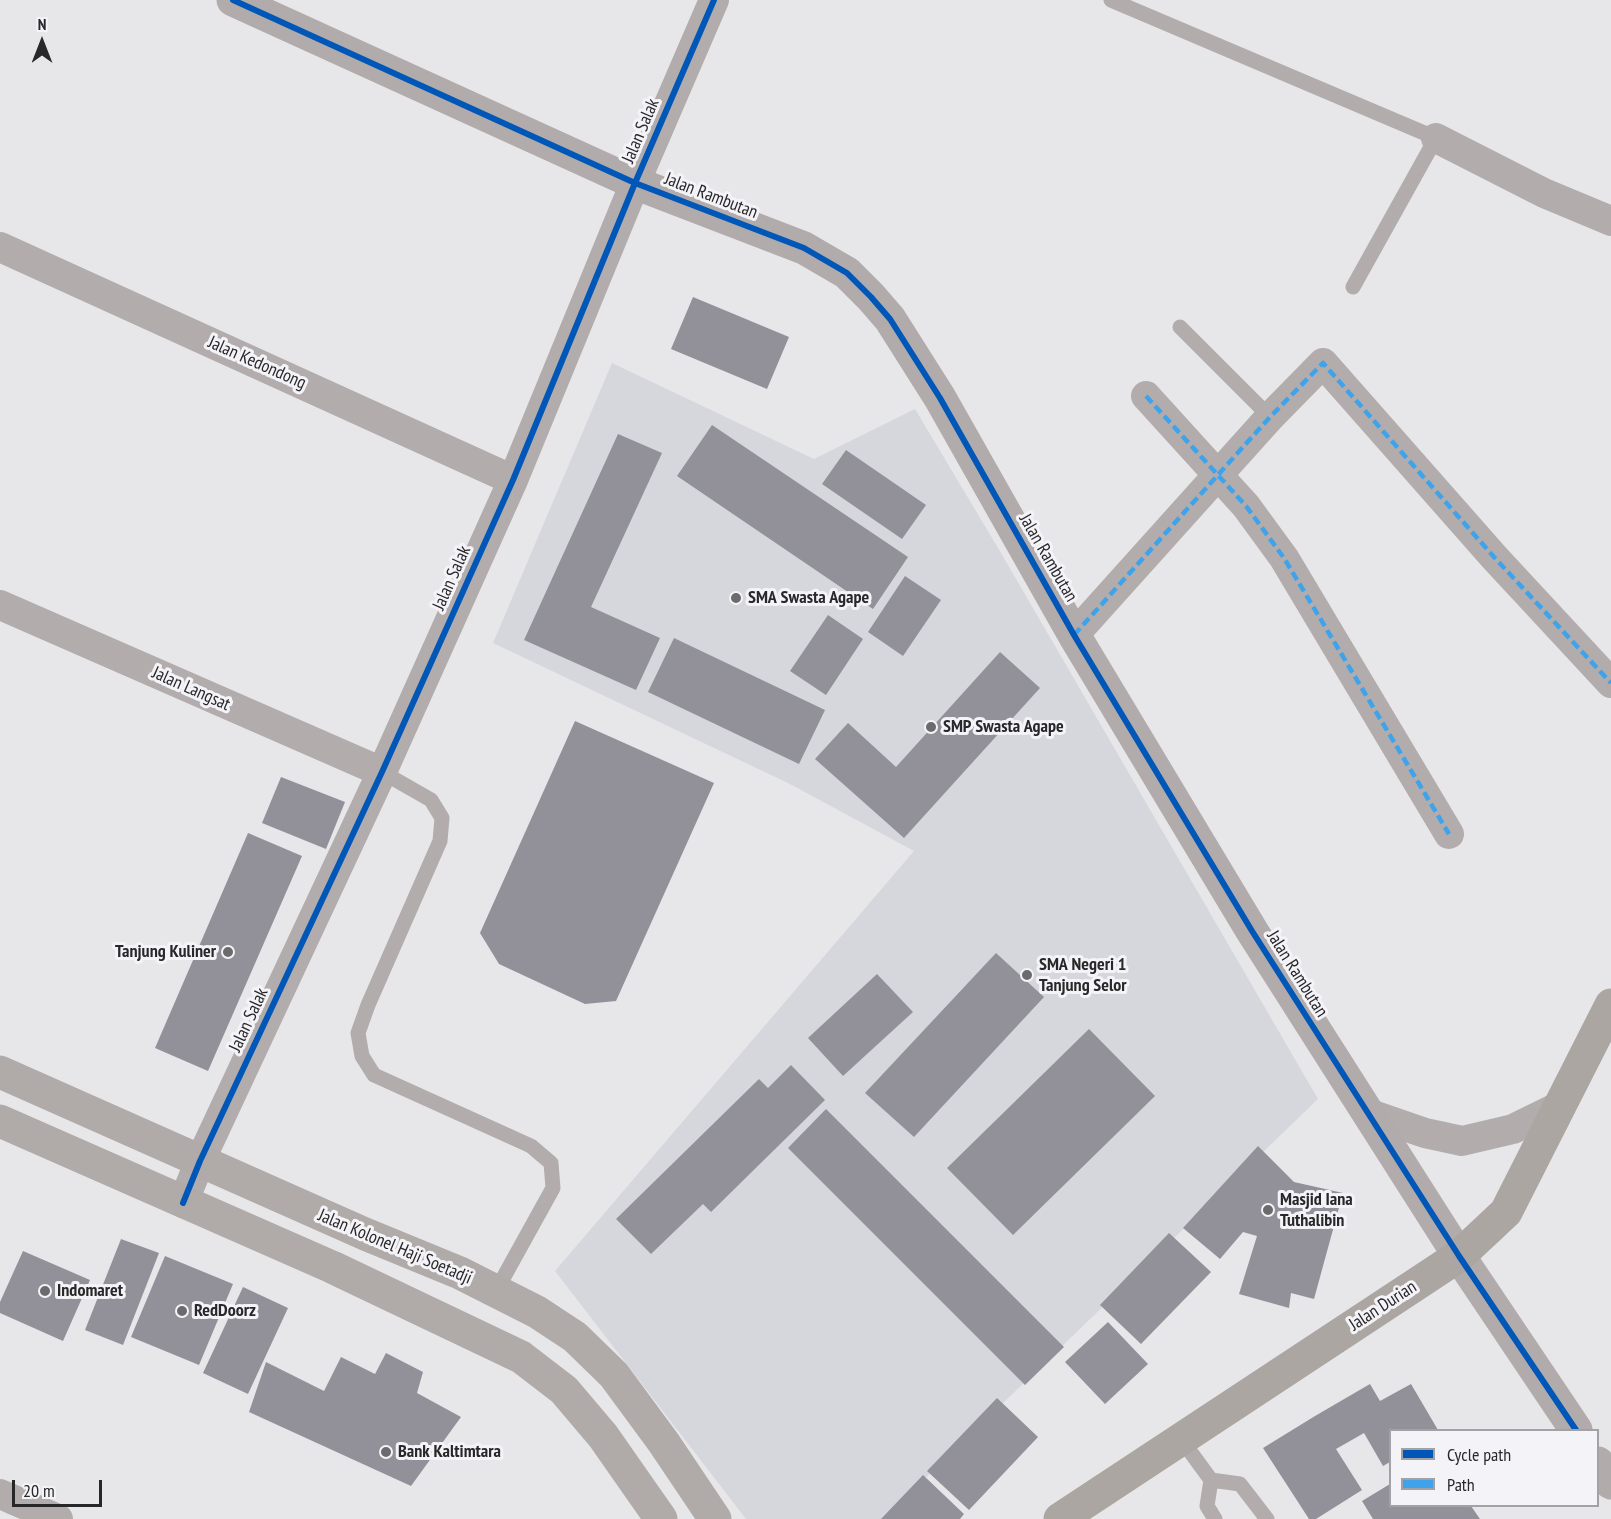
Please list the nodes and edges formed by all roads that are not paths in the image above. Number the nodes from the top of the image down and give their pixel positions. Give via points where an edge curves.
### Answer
1 (234, 0) edge
2 (714, 0) edge
3 (1112, 0) edge
4 (1436, 138) junction
5 (635, 183) junction
6 (1611, 221) edge
7 (0, 247) edge
8 (1353, 287) dead end
9 (1179, 327) dead end
10 (1146, 396) dead end
11 (1270, 417) junction
12 (1218, 474) junction
13 (513, 480) junction
14 (0, 605) edge
15 (1074, 635) junction
16 (1611, 683) edge
17 (382, 772) junction
18 (1449, 834) dead end
19 (1611, 1005) edge
20 (0, 1072) edge
21 (1560, 1106) junction
22 (1367, 1113) junction
23 (0, 1121) edge
24 (200, 1161) junction
25 (183, 1203) junction
26 (1459, 1256) junction
27 (496, 1292) junction
28 (1575, 1429) edge
29 (1181, 1439) junction
30 (1599, 1465) edge
31 (1211, 1480) junction
32 (1611, 1484) edge
33 (0, 1494) edge
34 (58, 1519) edge
35 (661, 1519) edge
36 (715, 1519) edge
37 (1060, 1519) edge
38 (1215, 1519) edge
39 (1267, 1519) edge

1 - 5 street, Jalan Rambutan
2 - 5 street, Jalan Salak
3 - 4 lane
4 - 6 street via 1544,193
4 - 8 lane
5 - 13 street, Jalan Salak
5 - 15 street, Jalan Rambutan via 804,248 847,273 871,297 890,319 940,398
7 - 13 street, Jalan Kedondong
9 - 11 lane
10 - 12 street
11 - 12 street
11 - 16 street via 1323,363
12 - 15 street
12 - 18 street via 1284,558
13 - 17 street, Jalan Salak
14 - 17 street, Jalan Langsat
15 - 22 street, Jalan Rambutan
17 - 24 street, Jalan Salak
17 - 27 lane via 431,800 442,818 440,841 358,1033 362,1056 374,1075 531,1146 552,1163 553,1188
19 - 21 main road, Jalan Durian
20 - 24 highway, Jalan Kolonel Haji Soetadji
21 - 22 street via 1513,1129 1462,1141
21 - 26 main road, Jalan Durian via 1506,1212
22 - 26 street, Jalan Rambutan
23 - 25 highway
24 - 25 street, Jalan Salak
24 - 27 highway, Jalan Kolonel Haji Soetadji
25 - 35 highway via 332,1268 521,1358 564,1390 603,1436
26 - 28 street, Jalan Rambutan
26 - 29 main road, Jalan Durian
27 - 36 highway, Jalan Kolonel Haji Soetadji via 575,1337 614,1375
29 - 31 lane
29 - 37 main road, Jalan Durian
30 - 32 street
31 - 38 lane via 1207,1506
31 - 39 lane via 1240,1484
33 - 34 street

